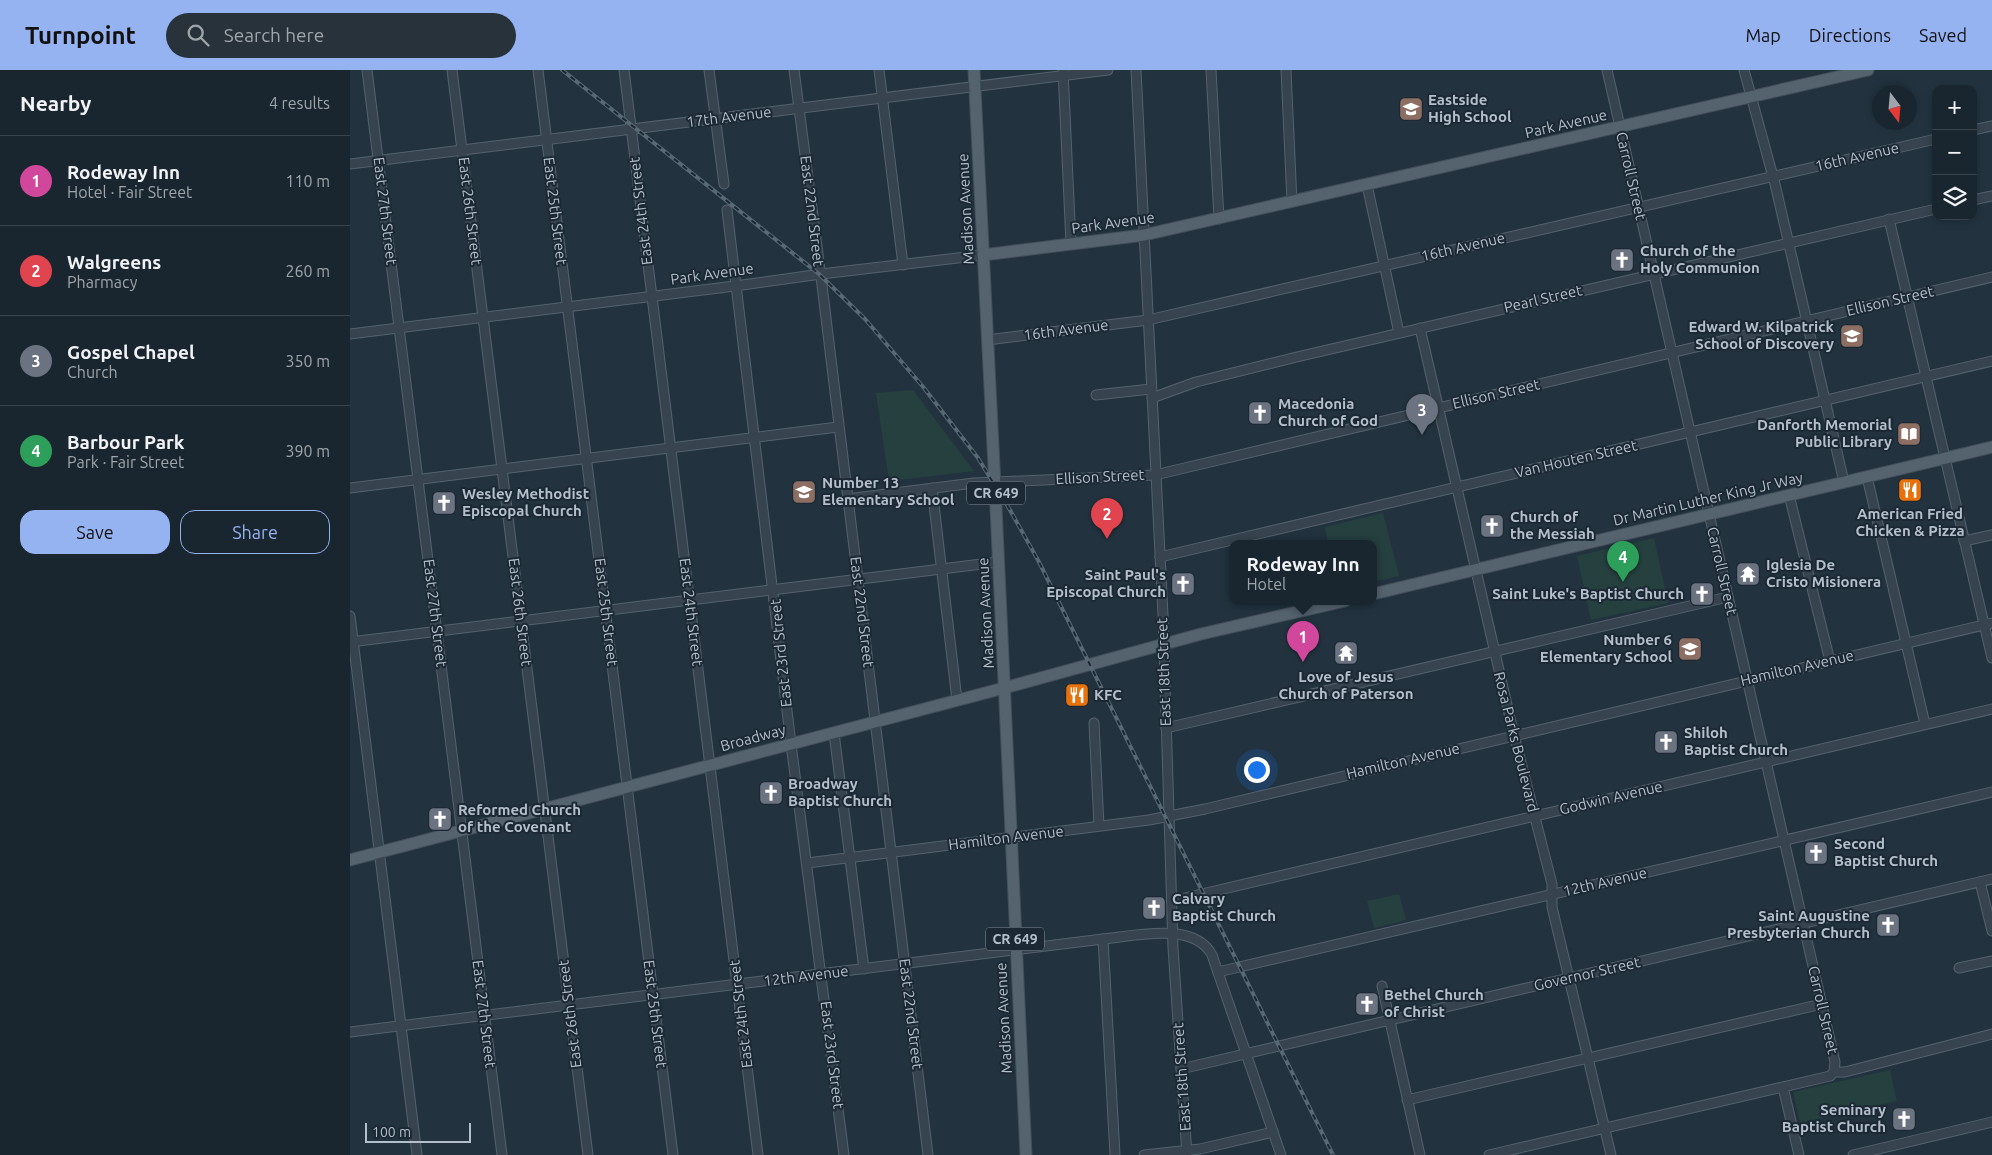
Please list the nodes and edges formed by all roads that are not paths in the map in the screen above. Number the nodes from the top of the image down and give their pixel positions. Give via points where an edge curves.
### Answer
1 (367, 70) edge
2 (452, 70) edge
3 (538, 70) edge
4 (624, 70) edge
5 (709, 70) edge
6 (794, 70) edge
7 (879, 70) edge
8 (974, 70) edge
9 (1108, 70) edge
10 (1136, 70) edge
11 (1211, 70) edge
12 (1286, 70) edge
13 (1607, 70) edge
14 (1744, 70) edge
15 (1868, 70) edge
16 (1063, 73) edge
17 (975, 87) junction
18 (1752, 97) junction
19 (883, 98) junction
20 (799, 108) junction
21 (715, 118) junction
22 (1992, 126) edge
23 (632, 128) junction
24 (1619, 128) junction
25 (1977, 129) edge
26 (547, 140) junction
27 (1932, 140) edge
28 (462, 150) junction
29 (378, 160) junction
30 (350, 164) edge
31 (1773, 176) junction
32 (724, 184) dead end
33 (1368, 185) junction
34 (1992, 196) edge
35 (1977, 199) edge
36 (1292, 202) junction
37 (1639, 208) junction
38 (1932, 209) edge
39 (727, 210) dead end
40 (1219, 219) junction
41 (1889, 219) junction
42 (1144, 235) junction
43 (1789, 242) junction
44 (1072, 244) junction
45 (983, 255) junction
46 (903, 265) junction
47 (1384, 265) junction
48 (1653, 273) junction
49 (820, 274) junction
50 (1992, 277) edge
51 (735, 286) junction
52 (652, 297) junction
53 (1907, 297) junction
54 (567, 307) junction
55 (483, 318) junction
56 (1148, 320) junction
57 (1806, 320) junction
58 (399, 328) junction
59 (1420, 328) junction
60 (1398, 333) junction
61 (350, 334) edge
62 (987, 340) junction
63 (1671, 352) junction
64 (1992, 361) edge
65 (1925, 377) junction
66 (1151, 393) junction
67 (1096, 395) dead end
68 (1825, 400) junction
69 (1438, 407) junction
70 (838, 428) junction
71 (1689, 432) junction
72 (754, 438) junction
73 (1992, 447) edge
74 (671, 448) junction
75 (1945, 458) junction
76 (586, 459) junction
77 (502, 469) junction
78 (1155, 475) junction
79 (1867, 477) junction
80 (418, 480) junction
81 (995, 481) junction
82 (1844, 482) junction
83 (1456, 487) junction
84 (350, 488) edge
85 (932, 488) junction
86 (1789, 495) junction
87 (848, 499) junction
88 (1709, 514) junction
89 (1992, 535) edge
90 (1232, 540) edge
91 (1229, 541) edge
92 (1964, 541) junction
93 (1160, 557) junction
94 (998, 562) junction
95 (942, 569) junction
96 (1475, 570) junction
97 (858, 579) junction
98 (774, 590) junction
99 (1377, 593) edge
100 (1728, 597) junction
101 (690, 600) junction
102 (1327, 605) edge
103 (606, 610) junction
104 (350, 616) edge
105 (521, 621) junction
106 (1988, 624) edge
107 (437, 631) junction
108 (352, 642) edge
109 (1906, 643) junction
110 (1164, 645) junction
111 (1494, 651) junction
112 (1992, 658) edge
113 (1830, 660) junction
114 (1747, 680) junction
115 (1004, 688) junction
116 (957, 700) junction
117 (1992, 708) edge
118 (875, 722) junction
119 (1094, 723) dead end
120 (1925, 724) junction
121 (1166, 728) junction
122 (834, 733) junction
123 (1514, 735) junction
124 (791, 744) junction
125 (1766, 761) junction
126 (710, 765) junction
127 (627, 787) junction
128 (1992, 792) edge
129 (545, 809) junction
130 (1169, 816) junction
131 (1534, 816) junction
132 (1099, 826) junction
133 (462, 831) junction
134 (1010, 837) junction
135 (1784, 840) junction
136 (380, 852) junction
137 (891, 852) junction
138 (850, 858) junction
139 (350, 860) edge
140 (807, 863) junction
141 (1992, 879) edge
142 (1980, 882) junction
143 (1552, 894) junction
144 (1172, 901) junction
145 (1804, 924) junction
146 (1992, 931) edge
147 (1173, 933) junction
148 (1104, 939) junction
149 (1016, 950) junction
150 (1992, 961) edge
151 (905, 964) junction
152 (1959, 968) dead end
153 (864, 969) junction
154 (1218, 972) junction
155 (822, 974) junction
156 (1569, 978) junction
157 (737, 984) junction
158 (1382, 986) dead end
159 (653, 995) junction
160 (1822, 1004) junction
161 (569, 1006) junction
162 (484, 1016) junction
163 (1390, 1021) junction
164 (401, 1026) junction
165 (350, 1032) edge
166 (1992, 1034) edge
167 (1246, 1054) junction
168 (1588, 1057) junction
169 (1181, 1069) junction
170 (1834, 1072) junction
171 (1783, 1087) junction
172 (1407, 1100) junction
173 (1992, 1122) edge
174 (1605, 1128) junction
175 (1273, 1132) junction
176 (1187, 1152) edge
177 (416, 1155) edge
178 (502, 1155) edge
179 (588, 1155) edge
180 (673, 1155) edge
181 (758, 1155) edge
182 (844, 1155) edge
183 (928, 1155) edge
184 (1026, 1155) edge
185 (1115, 1155) edge
186 (1144, 1155) edge
187 (1281, 1155) edge
188 (1420, 1155) edge
189 (1490, 1155) edge
190 (1611, 1155) edge
191 (1799, 1155) edge
192 (1853, 1155) edge

1 - 29 street, East 27th Street
2 - 28 street, East 26th Street
3 - 26 street, East 25th Street
4 - 23 street, East 24th Street
5 - 21 street
6 - 20 street, East 22nd Street
7 - 19 street
8 - 17 main road, Madison Avenue / CR 649
9 - 16 street, 17th Avenue
10 - 42 street, East 18th Street
11 - 40 street
12 - 36 street
13 - 24 street, Carroll Street
14 - 18 street
15 - 18 main road, Park Avenue
16 - 17 street, 17th Avenue
16 - 44 street
17 - 19 street, 17th Avenue
17 - 45 main road, Madison Avenue / CR 649
18 - 24 main road, Park Avenue
18 - 31 street
19 - 20 street, 17th Avenue
19 - 46 street
20 - 21 street, 17th Avenue
20 - 49 street, East 22nd Street
21 - 23 street, 17th Avenue
21 - 32 street
22 - 25 street
23 - 26 street, 17th Avenue
23 - 52 street, East 24th Street
24 - 33 main road, Park Avenue
24 - 37 street, Carroll Street
26 - 28 street, 17th Avenue
26 - 54 street, East 25th Street
27 - 31 street, 16th Avenue
28 - 29 street, 17th Avenue
28 - 55 street, East 26th Street
29 - 30 street, 17th Avenue
29 - 58 street, East 27th Street
31 - 37 street, 16th Avenue
31 - 43 street
33 - 36 main road, Park Avenue
33 - 47 street
34 - 35 street
36 - 40 main road, Park Avenue
37 - 47 street, 16th Avenue
37 - 48 street, Carroll Street
38 - 41 street, Pearl Street
39 - 51 street, East 23rd Street
40 - 42 main road, Park Avenue
41 - 43 street, Pearl Street
41 - 53 street
42 - 44 main road, Park Avenue
42 - 56 street, East 18th Street
43 - 48 street, Pearl Street
43 - 57 street
44 - 45 main road, Park Avenue
45 - 46 street, Park Avenue
45 - 62 main road, Madison Avenue / CR 649
46 - 49 street, Park Avenue
47 - 56 street, 16th Avenue
47 - 60 street
48 - 59 street, Pearl Street
48 - 63 street, Carroll Street
49 - 51 street, Park Avenue
49 - 70 street, East 22nd Street
50 - 53 street, Ellison Street
51 - 52 street, Park Avenue
51 - 72 street, East 23rd Street
52 - 54 street, Park Avenue
52 - 74 street, East 24th Street
53 - 57 street, Ellison Street
53 - 65 street
54 - 55 street, Park Avenue
54 - 76 street, East 25th Street
55 - 58 street, Park Avenue
55 - 77 street, East 26th Street
56 - 62 street, 16th Avenue
56 - 66 street, East 18th Street
57 - 63 street, Ellison Street
57 - 68 street
58 - 61 street, Park Avenue
58 - 80 street, East 27th Street
59 - 60 street, Pearl Street
59 - 69 street, Rosa Parks Boulevard
60 - 66 street, Pearl Street
62 - 81 main road, Madison Avenue / CR 649
63 - 69 street, Ellison Street
63 - 71 street, Carroll Street
64 - 65 street, Van Houten Street
65 - 68 street, Van Houten Street
65 - 75 street
66 - 67 street, Pearl Street
66 - 78 street, East 18th Street
68 - 71 street, Van Houten Street
68 - 82 street
69 - 78 street, Ellison Street
69 - 83 street, Rosa Parks Boulevard
70 - 72 street
70 - 87 street, East 22nd Street
71 - 83 street, Van Houten Street
71 - 88 street, Carroll Street
72 - 74 street
72 - 98 street, East 23rd Street
73 - 75 main road, Dr Martin Luther King Jr Way
74 - 76 street
74 - 101 street, East 24th Street
75 - 79 main road, Dr Martin Luther King Jr Way
75 - 92 street
76 - 77 street
76 - 103 street, East 25th Street
77 - 80 street
77 - 105 street, East 26th Street
78 - 81 street, Ellison Street
78 - 93 street, East 18th Street
79 - 82 main road, Dr Martin Luther King Jr Way
79 - 109 street
80 - 84 street
80 - 107 street, East 27th Street
81 - 85 street, Ellison Street
81 - 94 main road, Madison Avenue / CR 649
82 - 86 main road, Dr Martin Luther King Jr Way
83 - 90 street, Van Houten Street
83 - 96 street, Rosa Parks Boulevard
85 - 87 street, Ellison Street
85 - 95 street
86 - 88 main road, Dr Martin Luther King Jr Way
86 - 113 street
87 - 97 street, East 22nd Street
88 - 96 main road, Dr Martin Luther King Jr Way
88 - 100 street, Carroll Street
89 - 92 street
91 - 93 street, Van Houten Street
92 - 106 street
93 - 110 street, East 18th Street
94 - 95 street
94 - 115 main road, Madison Avenue / CR 649
95 - 97 street
95 - 116 street
96 - 99 main road, Dr Martin Luther King Jr Way
96 - 111 street, Rosa Parks Boulevard
97 - 98 street
97 - 118 street, East 22nd Street
98 - 101 street
98 - 124 street, East 23rd Street
100 - 111 street
100 - 114 street, Carroll Street
101 - 103 street
101 - 126 street, East 24th Street
102 - 110 main road
103 - 105 street
103 - 127 street, East 25th Street
104 - 108 street
105 - 107 street
105 - 129 street, East 26th Street
106 - 109 street, Hamilton Avenue
106 - 112 street
107 - 108 street
107 - 133 street, East 27th Street
108 - 136 street
109 - 113 street, Hamilton Avenue
109 - 120 street
110 - 115 main road, Broadway
110 - 121 street, East 18th Street
111 - 121 street
111 - 123 street, Rosa Parks Boulevard
113 - 114 street, Hamilton Avenue
114 - 123 street, Hamilton Avenue
114 - 125 street, Carroll Street
115 - 116 main road, Broadway
115 - 134 main road, Madison Avenue / CR 649
116 - 118 main road, Broadway
117 - 120 street, Godwin Avenue
118 - 122 main road, Broadway
118 - 137 street, East 22nd Street
119 - 132 street
120 - 125 street, Godwin Avenue
121 - 130 street, East 18th Street
122 - 124 main road, Broadway
122 - 138 street
123 - 130 street, Hamilton Avenue
123 - 131 street, Rosa Parks Boulevard
124 - 126 main road, Broadway
124 - 140 street, East 23rd Street
125 - 131 street, Godwin Avenue
125 - 135 street, Carroll Street
126 - 127 main road, Broadway
126 - 157 street, East 24th Street
127 - 129 main road, Broadway
127 - 159 street, East 25th Street
128 - 135 street, 12th Avenue
129 - 133 main road, Broadway
129 - 161 street, East 26th Street
130 - 132 street, Hamilton Avenue
130 - 144 street, East 18th Street
131 - 143 street, Rosa Parks Boulevard
131 - 144 street, Godwin Avenue
132 - 134 street, Hamilton Avenue
133 - 136 main road, Broadway
133 - 162 street, East 27th Street
134 - 137 street, Hamilton Avenue
134 - 149 main road, Madison Avenue / CR 649
135 - 143 street, 12th Avenue
135 - 145 street, Carroll Street
136 - 139 main road, Broadway
136 - 164 street
137 - 138 street, Hamilton Avenue
137 - 151 street, East 22nd Street
138 - 140 street, Hamilton Avenue
138 - 153 street
140 - 155 street, East 23rd Street
141 - 142 street, Governor Street
142 - 145 street, Governor Street
142 - 146 street
143 - 154 street, 12th Avenue
143 - 156 street, Rosa Parks Boulevard via 1552,907
144 - 147 street, East 18th Street
145 - 156 street, Governor Street
145 - 160 street, Carroll Street
147 - 148 street, 12th Avenue
147 - 154 street via 1203,943
147 - 169 street, East 18th Street
148 - 149 street, 12th Avenue
148 - 185 street
149 - 151 street, 12th Avenue
149 - 184 main road, Madison Avenue / CR 649
150 - 152 street
151 - 153 street, 12th Avenue
151 - 183 street, East 22nd Street
153 - 155 street, 12th Avenue
154 - 167 street
155 - 157 street, 12th Avenue
155 - 182 street, East 23rd Street
156 - 163 street, Governor Street
156 - 168 street, Rosa Parks Boulevard
157 - 159 street, 12th Avenue
157 - 181 street, East 24th Street
158 - 163 street
159 - 161 street, 12th Avenue
159 - 180 street, East 25th Street
160 - 168 street
160 - 170 street, Carroll Street via 1835,1062
161 - 162 street, 12th Avenue
161 - 179 street, East 26th Street
162 - 164 street, 12th Avenue
162 - 178 street, East 27th Street
163 - 167 street, Governor Street
163 - 172 street
164 - 165 street, 12th Avenue
164 - 177 street
166 - 170 street via 1845,1072
167 - 169 street, Governor Street
167 - 175 street
168 - 172 street
168 - 174 street, Rosa Parks Boulevard
169 - 176 street, East 18th Street
170 - 171 street via 1830,1076
171 - 174 street
171 - 191 street
172 - 188 street
173 - 192 street
174 - 189 street
174 - 190 street, Rosa Parks Boulevard
175 - 176 street
175 - 187 street
176 - 186 street

